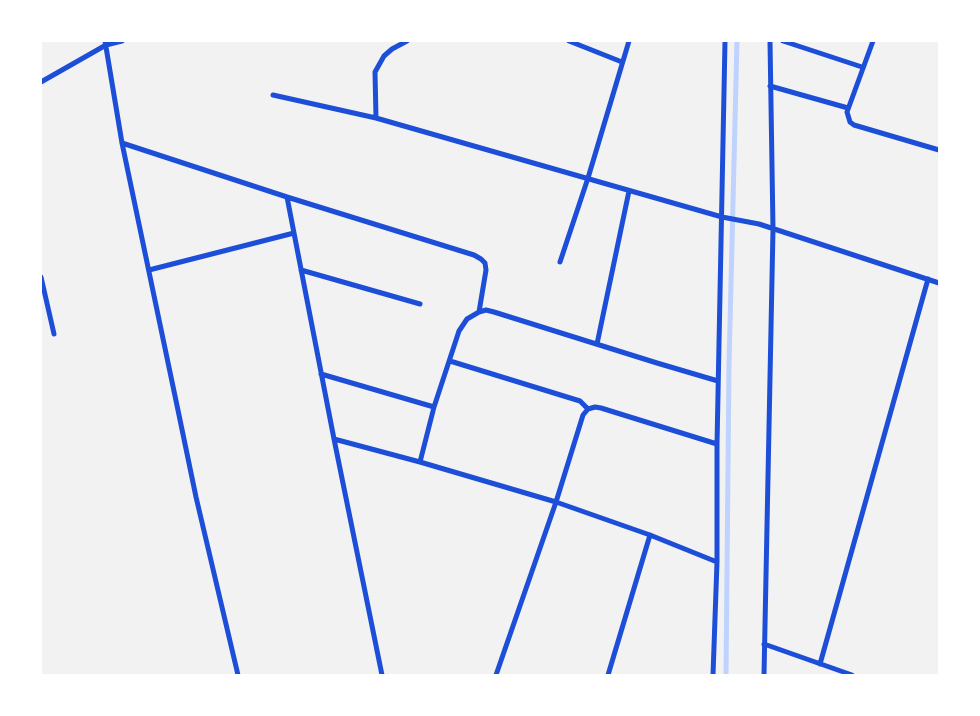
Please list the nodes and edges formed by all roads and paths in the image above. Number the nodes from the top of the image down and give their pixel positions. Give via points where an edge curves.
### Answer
1 (122, 41) edge
2 (407, 41) edge
3 (569, 41) edge
4 (629, 41) edge
5 (725, 41) edge
6 (770, 41) edge
7 (783, 41) edge
8 (872, 41) edge
9 (106, 43) edge
10 (622, 62) junction
11 (862, 67) junction
12 (41, 82) edge
13 (770, 86) junction
14 (273, 95) dead end
15 (848, 108) junction
16 (376, 118) junction
17 (122, 143) junction
18 (939, 150) edge
19 (588, 178) junction
20 (629, 191) junction
21 (287, 197) junction
22 (722, 217) junction
23 (773, 228) junction
24 (294, 233) junction
25 (560, 262) dead end
26 (149, 270) junction
27 (301, 270) junction
28 (41, 277) edge
29 (928, 279) junction
30 (939, 282) edge
31 (420, 304) dead end
32 (479, 312) junction
33 (54, 334) dead end
34 (597, 344) junction
35 (450, 361) junction
36 (321, 374) junction
37 (718, 381) junction
38 (434, 407) junction
39 (588, 410) junction
40 (334, 439) junction
41 (717, 444) junction
42 (420, 462) junction
43 (556, 502) junction
44 (650, 535) junction
45 (717, 562) junction
46 (764, 644) junction
47 (820, 664) junction
48 (238, 675) edge
49 (382, 675) edge
50 (496, 675) edge
51 (608, 675) edge
52 (713, 675) edge
53 (764, 675) edge
54 (852, 675) edge

1 - 9 street
2 - 16 street via 384,56 375,72
3 - 10 street
4 - 10 street
5 - 22 street
6 - 13 street
7 - 11 street
8 - 11 street
9 - 12 street
9 - 17 street
10 - 19 street
11 - 15 street
13 - 15 street
13 - 23 street
14 - 16 street
15 - 18 street via 846,112 854,125
16 - 19 street
17 - 21 street
17 - 26 street
19 - 20 street
19 - 25 street
20 - 22 street
20 - 34 street
21 - 24 street
21 - 32 street via 481,259 486,270
22 - 23 street
22 - 37 street
23 - 29 street
23 - 46 street
24 - 26 street
24 - 27 street
26 - 48 street via 196,497
27 - 31 street
27 - 36 street
28 - 33 street
29 - 30 street
29 - 47 street
32 - 34 street via 494,312
32 - 35 street via 468,319 459,331
34 - 37 street
35 - 38 street
35 - 39 street via 580,401
36 - 38 street
36 - 40 street
37 - 41 street
38 - 42 street
39 - 41 street via 601,408
39 - 43 street via 583,415
40 - 42 street
40 - 49 street
41 - 45 street
42 - 43 street
43 - 44 street
43 - 50 street
44 - 45 street
44 - 51 street
45 - 52 street
46 - 47 street
46 - 53 street
47 - 54 street

